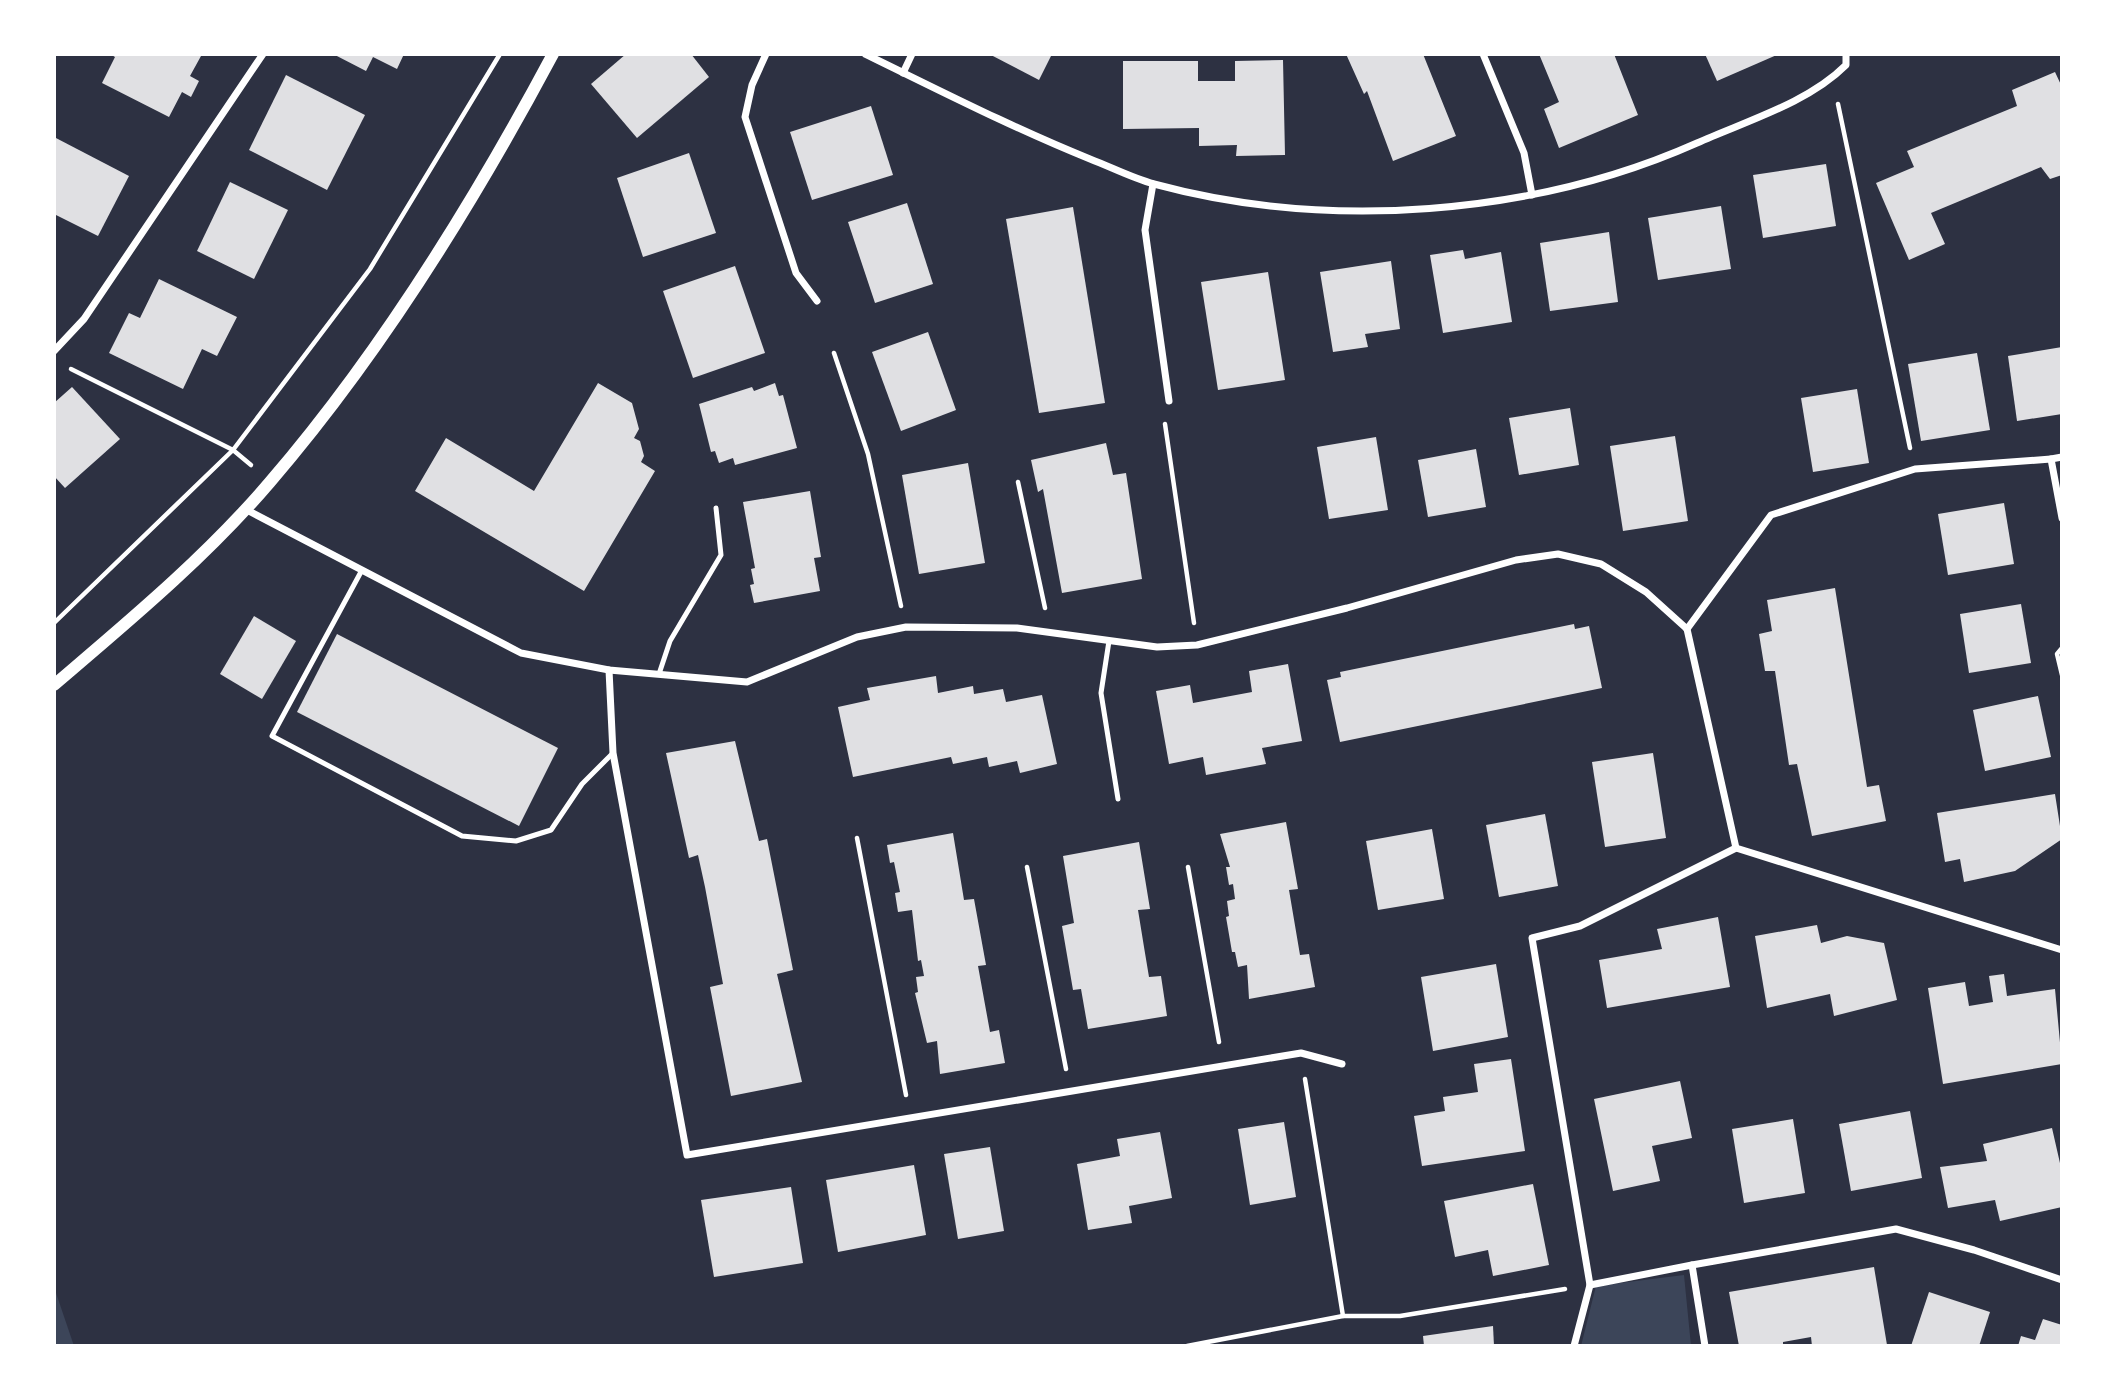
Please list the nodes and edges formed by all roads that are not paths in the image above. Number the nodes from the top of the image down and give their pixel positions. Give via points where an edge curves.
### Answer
1 (263, 54) edge
2 (553, 54) edge
3 (766, 54) edge
4 (864, 54) edge
5 (912, 54) edge
6 (1483, 54) edge
7 (1846, 54) edge
8 (903, 73) junction
9 (1153, 184) junction
10 (1532, 195) junction
11 (817, 301) dead end
12 (54, 351) edge
13 (1169, 401) road end
14 (2062, 457) edge
15 (2051, 459) junction
16 (716, 508) dead end
17 (245, 509) junction
18 (2062, 518) edge
19 (362, 570) junction
20 (1687, 629) junction
21 (1109, 641) junction
22 (609, 670) junction
23 (659, 674) junction
24 (54, 685) edge
25 (613, 753) junction
26 (1118, 800) dead end
27 (1736, 848) junction
28 (2062, 950) edge
29 (1342, 1064) dead end
30 (1692, 1265) junction
31 (2062, 1280) edge
32 (1590, 1285) junction
33 (1574, 1346) edge
34 (1705, 1346) edge

1 - 12 street via 84,319
2 - 17 street via 455,225 380,339
3 - 11 street via 745,117 796,273
4 - 8 street
5 - 8 street
6 - 10 street via 1524,153
7 - 10 street via 1846,65 1832,78 1678,152
8 - 9 street via 1045,141
9 - 10 street via 1269,206 1380,210 1448,208
9 - 13 street via 1145,230
14 - 15 street
15 - 18 street
15 - 20 street via 1915,469 1771,515
16 - 23 lane via 721,555 670,641
17 - 19 street
17 - 24 street via 157,597
19 - 22 street via 521,653
19 - 25 lane via 272,736 462,836 516,841 551,830 582,784
20 - 21 street via 1646,592 1601,564 1558,554 1516,560 1197,645 1157,648
20 - 27 street
21 - 23 street via 1050,631 906,627 857,636 747,682
21 - 26 lane via 1101,693
22 - 23 street
22 - 25 street
25 - 29 street via 687,1155 1301,1053
27 - 28 street
27 - 32 street via 1580,926 1532,938
30 - 31 street via 1896,1229
30 - 32 street
30 - 34 street
32 - 33 street

